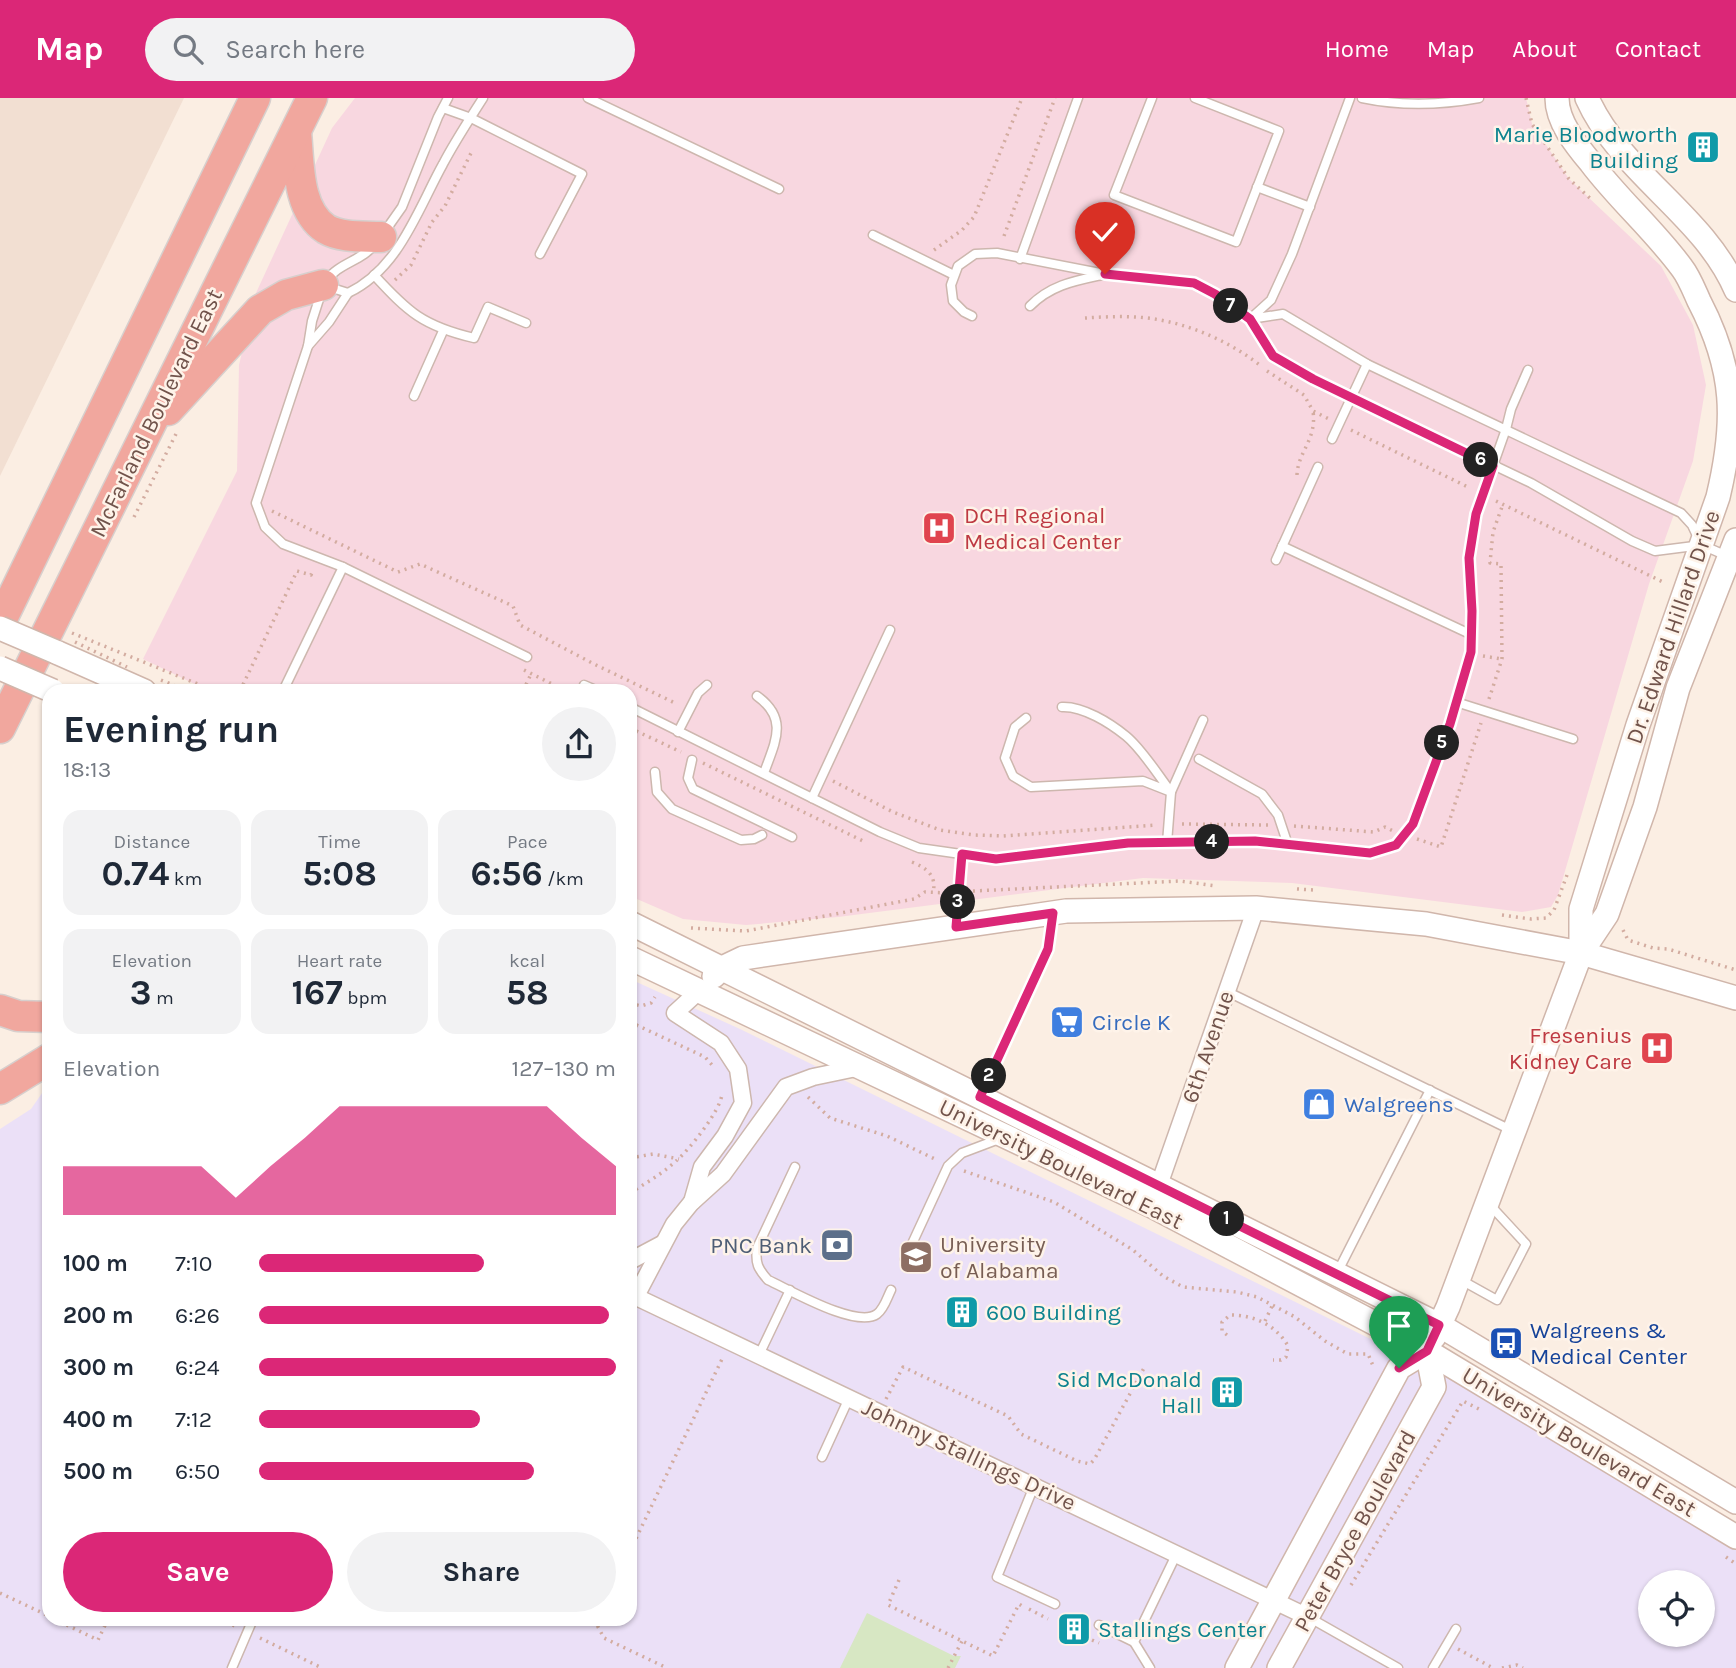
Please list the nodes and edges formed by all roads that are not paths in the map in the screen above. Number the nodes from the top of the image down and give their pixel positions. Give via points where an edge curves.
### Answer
1 (255, 98) edge
2 (312, 98) edge
3 (448, 98) edge
4 (483, 98) edge
5 (588, 98) edge
6 (1078, 98) edge
7 (1152, 98) edge
8 (1195, 98) edge
9 (1350, 98) edge
10 (1362, 98) edge
11 (1479, 98) edge
12 (1557, 98) edge
13 (1587, 98) edge
14 (443, 108) junction
15 (471, 118) junction
16 (296, 131) junction
17 (1257, 187) junction
18 (779, 189) dead end
19 (1310, 207) junction
20 (873, 235) dead end
21 (381, 237) junction
22 (540, 254) dead end
23 (1020, 259) junction
24 (1105, 274) junction
25 (374, 275) junction
26 (954, 275) junction
27 (336, 289) junction
28 (1736, 290) edge
29 (1030, 306) dead end
30 (972, 316) dead end
31 (1250, 319) junction
32 (526, 323) dead end
33 (443, 331) junction
34 (308, 346) junction
35 (1367, 364) junction
36 (1528, 370) dead end
37 (414, 396) dead end
38 (1352, 397) junction
39 (1506, 429) junction
40 (144, 436) junction
41 (1332, 439) dead end
42 (1493, 466) junction
43 (1318, 467) dead end
44 (1702, 545) junction
45 (1282, 547) junction
46 (1734, 553) edge
47 (1276, 559) dead end
48 (343, 567) junction
49 (0, 626) edge
50 (890, 630) dead end
51 (1472, 635) junction
52 (527, 656) dead end
53 (0, 668) edge
54 (129, 684) edge
55 (286, 684) edge
56 (706, 685) dead end
57 (42, 686) edge
58 (757, 696) dead end
59 (1456, 702) junction
60 (1062, 707) dead end
61 (637, 711) edge
62 (1026, 718) dead end
63 (1203, 720) dead end
64 (0, 728) edge
65 (678, 732) junction
66 (1573, 739) dead end
67 (1199, 759) dead end
68 (692, 760) dead end
69 (655, 772) dead end
70 (764, 774) junction
71 (1171, 792) junction
72 (811, 798) junction
73 (762, 835) dead end
74 (792, 837) dead end
75 (1167, 843) junction
76 (1288, 845) junction
77 (962, 854) junction
78 (1256, 908) junction
79 (1053, 913) junction
80 (637, 927) edge
81 (956, 927) junction
82 (1581, 953) junction
83 (637, 961) edge
84 (720, 969) junction
85 (700, 990) junction
86 (1228, 992) junction
87 (1736, 998) edge
88 (0, 1010) edge
89 (42, 1017) edge
90 (42, 1063) edge
91 (862, 1067) junction
92 (0, 1089) edge
93 (1430, 1090) junction
94 (980, 1097) junction
95 (1514, 1131) junction
96 (1004, 1137) junction
97 (794, 1167) dead end
98 (1159, 1185) junction
99 (691, 1203) junction
100 (1487, 1203) junction
101 (662, 1244) junction
102 (637, 1257) edge
103 (905, 1259) dead end
104 (1338, 1273) junction
105 (1459, 1279) junction
106 (637, 1288) edge
107 (790, 1290) junction
108 (891, 1290) dead end
109 (637, 1297) edge
110 (1439, 1325) junction
111 (1427, 1351) junction
112 (759, 1355) junction
113 (849, 1398) junction
114 (822, 1457) dead end
115 (1034, 1486) junction
116 (1734, 1497) edge
117 (1730, 1547) edge
118 (1177, 1553) junction
119 (1275, 1600) junction
120 (1055, 1604) dead end
121 (1308, 1617) junction
122 (1099, 1625) dead end
123 (250, 1626) edge
124 (1455, 1629) dead end
125 (1134, 1642) junction
126 (232, 1668) edge
127 (1150, 1668) edge
128 (1237, 1668) edge
129 (1279, 1668) edge
130 (1398, 1668) edge
131 (1433, 1668) edge

1 - 49 highway
2 - 16 highway, McFarland Boulevard East
3 - 14 lane
4 - 15 lane
5 - 18 lane
6 - 23 lane
7 - 17 lane via 1114,195 1236,242
8 - 17 lane via 1279,131
9 - 19 lane
10 - 11 lane via 1447,104
12 - 44 main road, Dr. Edward Hillard Drive via 1557,109 1574,141 1683,269 1716,332 1731,426 1724,473
13 - 28 main road via 1597,121 1621,153 1691,224
14 - 15 lane
14 - 21 lane via 402,207
15 - 22 lane via 582,174
15 - 25 lane via 414,225
16 - 21 highway via 300,180 312,217 328,230
16 - 40 highway, McFarland Boulevard East
17 - 19 lane
19 - 31 lane via 1271,300
20 - 26 lane
21 - 27 lane via 369,252 333,270
23 - 24 lane
23 - 26 lane via 975,254 958,266
24 - 29 lane via 1063,283
24 - 31 lane via 1194,283
25 - 27 lane via 364,286
25 - 33 lane via 406,310
26 - 30 lane via 953,301
27 - 34 lane via 312,321
27 - 34 lane via 329,322
27 - 40 highway via 286,295 260,310
31 - 35 lane via 1283,314
31 - 38 lane via 1273,356
32 - 33 lane via 488,307 474,338
33 - 37 lane
34 - 48 lane via 256,503 265,527 282,544
35 - 38 lane
35 - 39 lane
36 - 39 lane
38 - 41 lane
38 - 42 lane
39 - 42 lane
39 - 44 lane via 1681,513
40 - 64 highway, McFarland Boulevard East
42 - 44 lane via 1655,551
42 - 51 lane via 1476,514 1469,558
43 - 45 lane
44 - 46 lane
44 - 82 main road, Dr. Edward Hillard Drive via 1638,725 1581,909
45 - 47 lane
45 - 51 lane
46 - 82 main road, Dr. Edward Hillard Drive via 1678,688 1645,807 1607,914
48 - 52 lane
48 - 55 lane
49 - 54 main road, bridge
50 - 72 lane
51 - 59 lane
53 - 57 main road, bridge
56 - 65 lane
58 - 70 lane via 775,714 778,727
59 - 66 lane
59 - 76 lane via 1413,824 1396,845 1370,853
60 - 71 lane via 1091,714 1127,736
61 - 65 lane
62 - 71 lane via 1015,727 1005,758 1013,776 1031,787 1143,781
63 - 71 lane
65 - 70 lane
67 - 76 lane via 1262,794 1278,815
68 - 74 lane via 688,778 693,789
69 - 73 lane via 657,792 672,809 741,841
70 - 72 lane
71 - 75 lane
72 - 77 lane via 919,848
75 - 76 lane
75 - 77 lane via 1128,843 996,859
77 - 81 lane
78 - 79 main road
78 - 82 main road via 1426,924
78 - 86 street, 6th Avenue
79 - 81 main road
79 - 94 lane via 1048,949
80 - 84 main road, University Boulevard East
81 - 84 main road via 743,958
82 - 87 main road
82 - 95 main road, Dr. Edward Hillard Drive
83 - 85 main road, University Boulevard East
84 - 85 main road
84 - 94 main road, University Boulevard East
85 - 91 main road, University Boulevard East
85 - 99 street via 675,1013 720,1043 738,1069 743,1102 702,1167
86 - 93 lane
86 - 98 street, 6th Avenue
88 - 89 highway
90 - 92 highway
91 - 96 main road, University Boulevard East
91 - 99 street via 786,1087 723,1174
93 - 95 lane
93 - 104 lane
94 - 98 main road, University Boulevard East
95 - 100 main road, Dr. Edward Hillard Drive
96 - 103 lane via 962,1153 948,1166
96 - 111 main road, University Boulevard East via 1152,1206
97 - 107 lane via 755,1259 768,1280
98 - 104 main road, University Boulevard East
99 - 101 street
100 - 105 main road, Dr. Edward Hillard Drive
100 - 105 lane via 1526,1244 1497,1300
101 - 102 street
101 - 106 street
104 - 110 main road, University Boulevard East
105 - 110 main road, Dr. Edward Hillard Drive
107 - 108 lane via 859,1318 880,1313
107 - 112 lane
109 - 112 street, Johnny Stallings Drive
110 - 111 main road, Dr. Edward Hillard Drive
110 - 116 main road, University Boulevard East
111 - 117 main road, University Boulevard East
111 - 119 main road, Peter Bryce Boulevard via 1399,1368
111 - 121 main road, Peter Bryce Boulevard via 1434,1387
112 - 113 street, Johnny Stallings Drive
113 - 114 lane
113 - 115 street, Johnny Stallings Drive
115 - 118 street, Johnny Stallings Drive
115 - 120 lane via 997,1577
118 - 119 street, Johnny Stallings Drive
118 - 125 lane
119 - 121 street, Johnny Stallings Drive
119 - 128 main road, Peter Bryce Boulevard
121 - 129 main road, Peter Bryce Boulevard
121 - 130 lane
122 - 125 lane
123 - 126 lane
124 - 131 lane
125 - 127 lane

